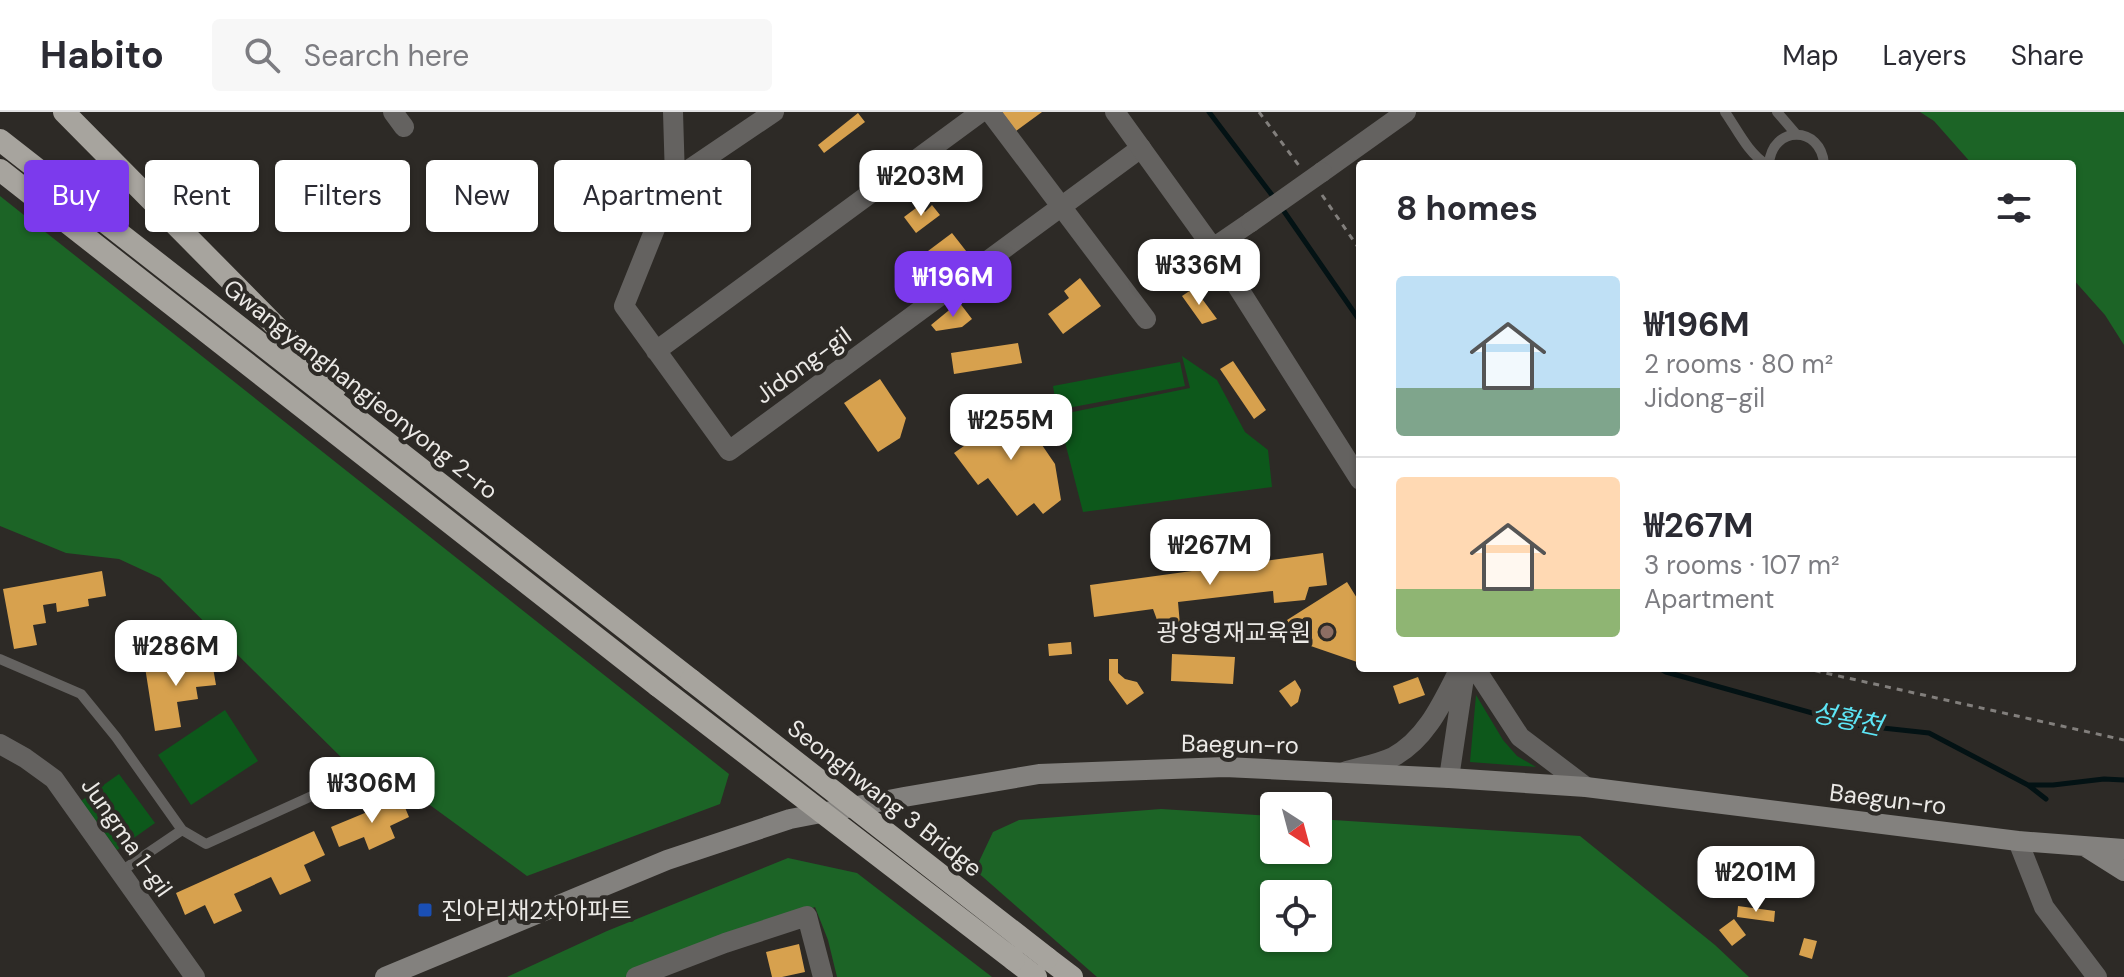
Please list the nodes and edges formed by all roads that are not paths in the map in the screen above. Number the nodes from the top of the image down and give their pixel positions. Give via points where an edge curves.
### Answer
1 (64, 112) edge
2 (673, 112) edge
3 (774, 112) edge
4 (981, 112) edge
5 (990, 112) edge
6 (1115, 112) edge
7 (1406, 112) edge
8 (1725, 112) edge
9 (1777, 112) edge
10 (1796, 134) junction
11 (0, 140) edge
12 (1141, 148) junction
13 (674, 160) edge
14 (703, 160) edge
15 (1760, 160) edge
16 (1769, 160) edge
17 (1824, 160) edge
18 (0, 170) edge
19 (1062, 208) junction
20 (654, 232) edge
21 (1213, 248) junction
22 (1146, 319) dead end
23 (656, 351) junction
24 (402, 454) junction
25 (1356, 474) edge
26 (0, 659) edge
27 (1461, 672) edge
28 (1462, 672) edge
29 (1478, 672) edge
30 (691, 680) joint
31 (658, 686) joint
32 (0, 744) edge
33 (1342, 772) junction
34 (1449, 778) junction
35 (1586, 787) junction
36 (314, 795) dead end
37 (182, 830) junction
38 (2018, 841) junction
39 (2082, 845) junction
40 (2124, 849) edge
41 (2124, 871) edge
42 (120, 872) junction
43 (1042, 967) edge
44 (662, 972) edge
45 (195, 977) edge
46 (385, 977) edge
47 (636, 977) edge
48 (823, 977) edge
49 (1072, 977) edge
50 (2097, 977) edge

1 - 24 highway
2 - 13 street
3 - 14 street
4 - 23 street
5 - 19 street
6 - 12 street
7 - 21 street, bridge
8 - 15 lane
9 - 10 lane
10 - 16 lane via 1779,141
10 - 17 lane via 1813,140
11 - 24 highway, Gwangyanghangjeonyong 2-ro
12 - 19 street, Jidong-gil
12 - 21 street
18 - 31 highway, Gwangyanghangjeonyong 2-ro
19 - 22 street
19 - 23 street, Jidong-gil via 729,451
20 - 23 street via 624,306
21 - 25 street
24 - 30 highway, Gwangyanghangjeonyong 2-ro
26 - 37 lane via 81,694
27 - 33 street via 1420,735 1392,757
28 - 34 street
29 - 35 street via 1520,737
30 - 43 highway, Seonghwang 3 Bridge, bridge
31 - 43 highway, Seonghwang 3 Bridge, bridge via 1014,960
32 - 42 street, Jungma 1-gil via 54,779
33 - 34 main road, Baegun-ro
33 - 46 main road, Baegun-ro via 1225,767 1039,774 790,819 667,860
34 - 35 main road, Baegun-ro
35 - 38 main road, Baegun-ro
36 - 37 lane via 206,844
37 - 42 lane
38 - 39 main road, Baegun-ro
38 - 50 street via 2044,907
39 - 40 main road, Baegun-ro
39 - 41 main road
42 - 45 street, Jungma 1-gil
43 - 49 highway
44 - 47 street
44 - 48 street via 807,916

